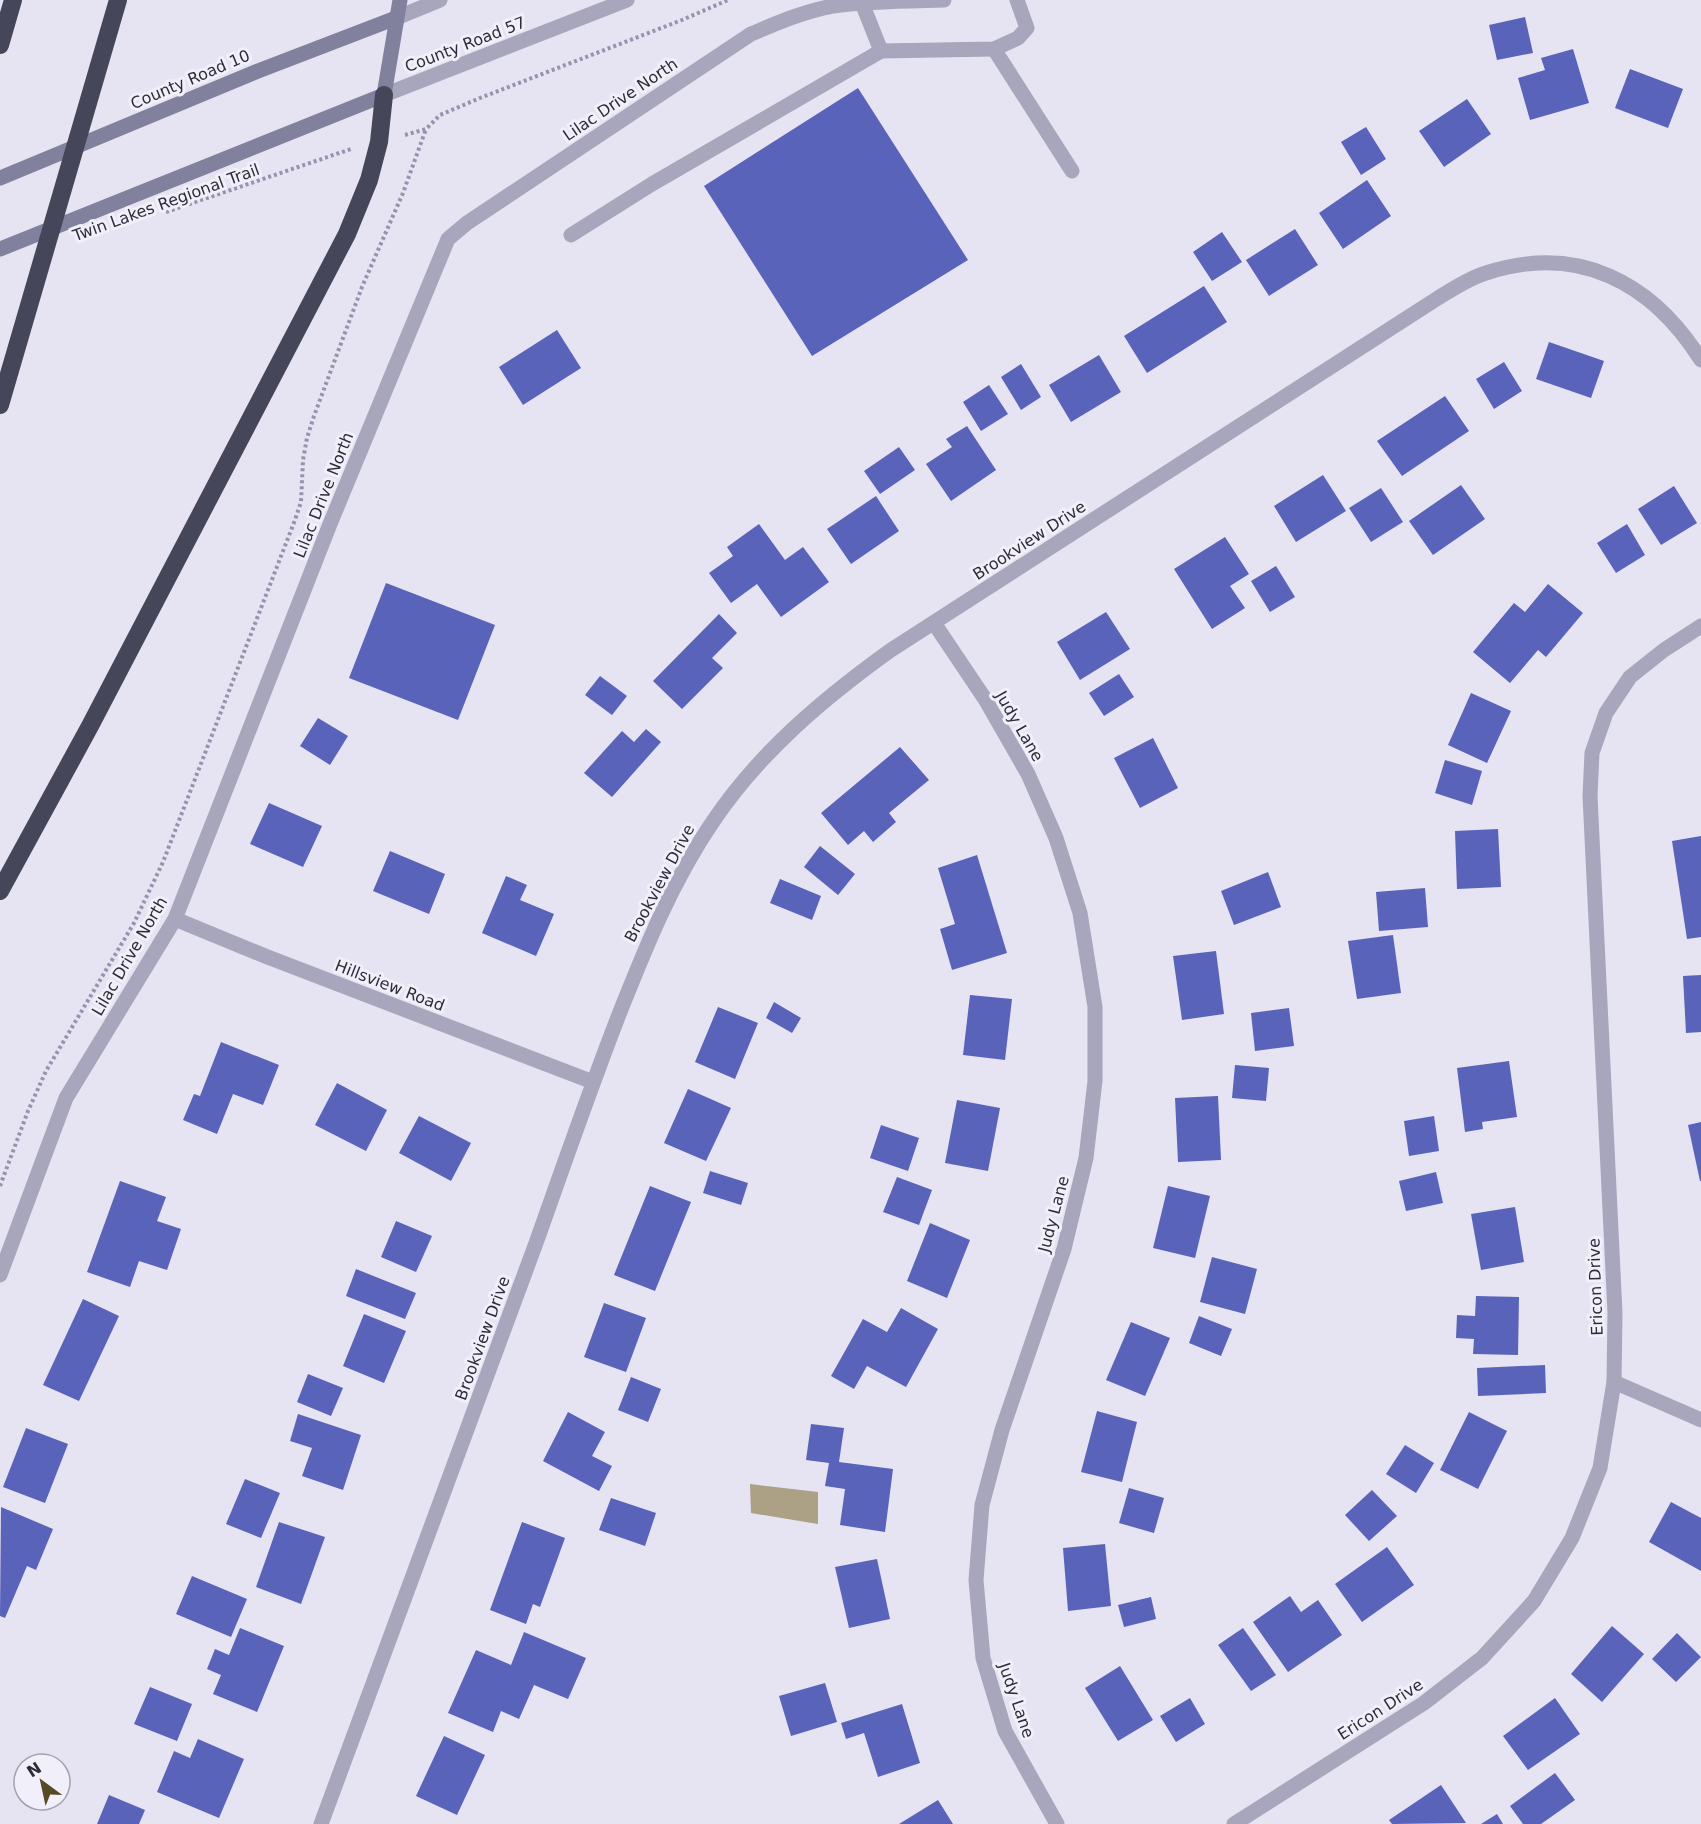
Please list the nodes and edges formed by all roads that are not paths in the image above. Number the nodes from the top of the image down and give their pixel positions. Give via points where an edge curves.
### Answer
1 (13, 0) edge
2 (118, 0) edge
3 (400, 0) edge
4 (440, 0) edge
5 (627, 0) edge
6 (944, 0) edge
7 (1017, 0) edge
8 (862, 3) junction
9 (396, 18) junction
10 (0, 45) edge
11 (994, 49) junction
12 (881, 51) junction
13 (384, 95) junction
14 (1072, 171) dead end
15 (0, 178) edge
16 (571, 235) dead end
17 (0, 249) edge
18 (1701, 360) edge
19 (0, 405) edge
20 (934, 623) junction
21 (1701, 626) edge
22 (0, 891) edge
23 (175, 919) junction
24 (593, 1082) junction
25 (0, 1275) edge
26 (1614, 1382) junction
27 (1701, 1420) edge
28 (321, 1824) edge
29 (1057, 1824) edge
30 (1233, 1824) edge

1 - 10 highway
2 - 19 highway
3 - 9 main road
4 - 9 street
5 - 13 street, County Road 57
6 - 8 street, Lilac Drive North
7 - 11 street via 1027,28 1018,38
8 - 12 street
8 - 23 street, Lilac Drive North via 820,10 751,34 448,239 330,524
9 - 13 main road
9 - 15 main road, County Road 10 via 258,70
11 - 12 street
11 - 14 street
12 - 16 street
13 - 17 main road
13 - 22 highway via 379,142 369,180 347,234
18 - 20 street, Brookview Drive via 1666,314 1646,296 1599,271 1541,263 1485,273 1438,298
20 - 24 street, Brookview Drive via 857,674 813,710 745,779 714,819 688,860 650,936
20 - 29 street, Judy Lane via 985,699 1028,774 1056,838 1080,913 1095,1006 1095,1081 1086,1158 1064,1249 1002,1430 982,1504 976,1580 983,1658 1005,1731
21 - 26 street, Ericon Drive via 1630,677 1606,713 1592,753 1590,796 1615,1313
23 - 24 street, Hillsview Road
23 - 25 street, Lilac Drive North via 66,1098
24 - 28 street, Brookview Drive
26 - 27 street
26 - 30 street, Ericon Drive via 1600,1468 1572,1538 1534,1601 1482,1658 1424,1703

